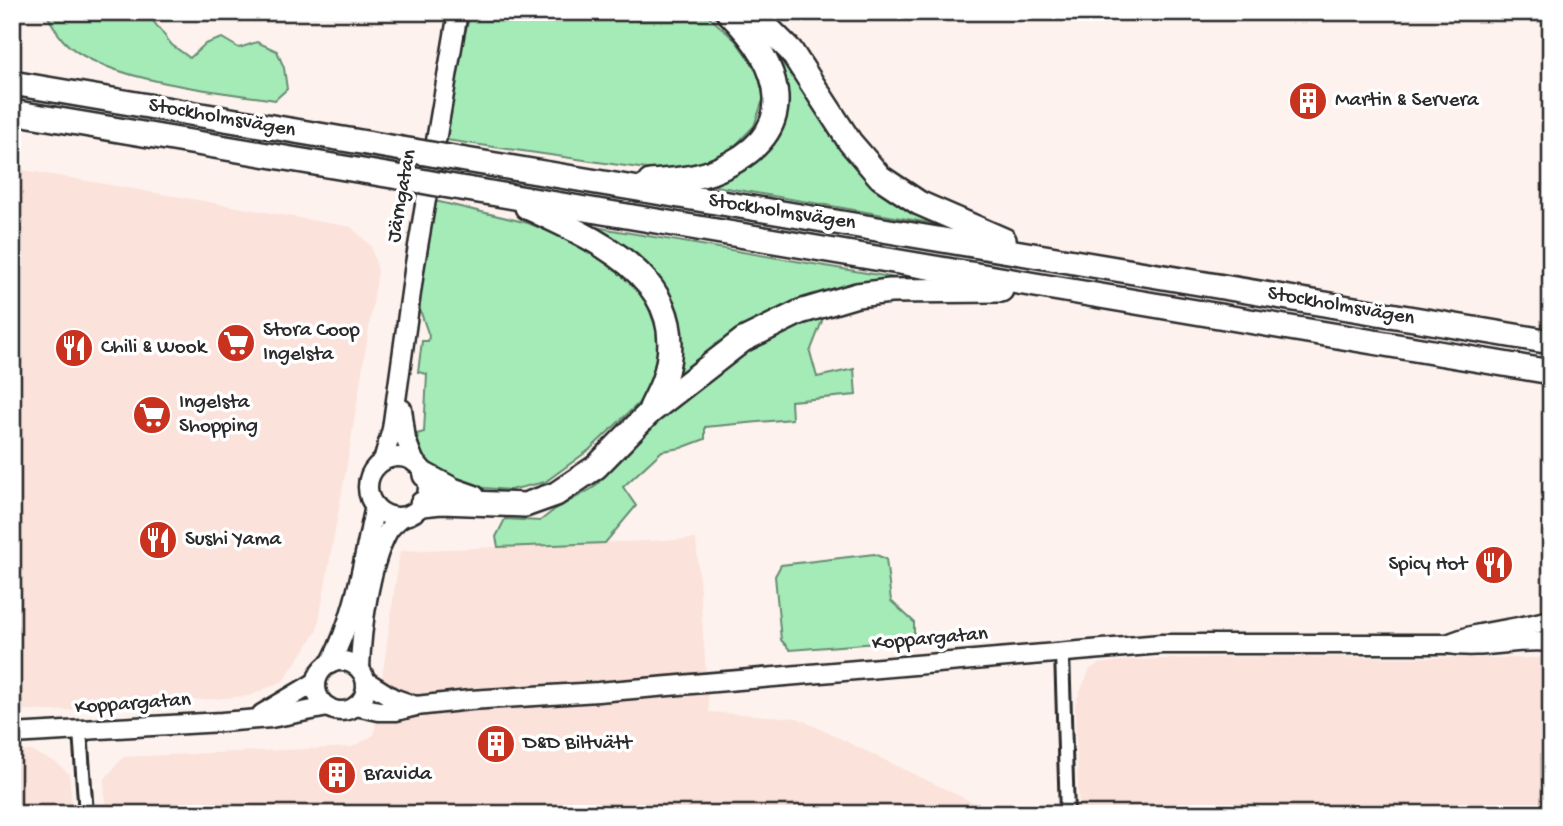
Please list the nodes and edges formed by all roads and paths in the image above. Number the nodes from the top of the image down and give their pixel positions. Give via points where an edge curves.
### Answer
1 (727, 12) edge
2 (752, 12) edge
3 (459, 15) edge
4 (12, 83) edge
5 (12, 112) edge
6 (618, 185) junction
7 (503, 195) junction
8 (1043, 256) junction
9 (1082, 293) junction
10 (1551, 342) edge
11 (1551, 372) edge
12 (399, 381) junction
13 (649, 413) junction
14 (383, 461) junction
15 (420, 469) junction
16 (489, 503) junction
17 (422, 504) junction
18 (375, 506) junction
19 (402, 517) junction
20 (1551, 619) edge
21 (1551, 642) edge
22 (1448, 644) junction
23 (1062, 652) junction
24 (330, 664) junction
25 (363, 675) junction
26 (316, 682) junction
27 (356, 706) junction
28 (416, 706) junction
29 (328, 708) junction
30 (256, 718) junction
31 (80, 731) junction
32 (12, 734) edge
33 (86, 814) edge
34 (1068, 814) edge

1 - 6 highway via 760,48 773,79 777,101 768,133 718,170 690,178
2 - 8 highway via 791,51 850,142 880,177 919,203
3 - 12 street, Järngatan
4 - 6 highway, Stockholmsvägen, bridge
5 - 7 highway, Stockholmsvägen, bridge
6 - 8 highway, Stockholmsvägen
7 - 9 highway, Stockholmsvägen
7 - 13 highway via 609,249 632,266 651,289 669,330 669,355
8 - 10 highway, Stockholmsvägen
9 - 11 highway, Stockholmsvägen
9 - 13 highway via 891,290 857,295 800,312 743,340
12 - 14 street, Järngatan via 393,429
12 - 15 street, Järngatan via 407,440
13 - 16 highway via 596,467 555,494 525,505
14 - 15 street via 399,458
14 - 18 street via 369,480
15 - 16 highway via 453,490
15 - 17 street via 428,487
16 - 17 highway
17 - 19 street
18 - 19 street via 390,516
18 - 24 street via 353,608
19 - 25 street via 388,530 378,554 362,635
20 - 22 street, Koppargatan via 1468,635
21 - 22 street, Koppargatan
22 - 23 street, Koppargatan via 1161,644
23 - 28 street, Koppargatan
23 - 34 street
24 - 25 street via 346,662
24 - 26 street
25 - 27 street via 366,691
25 - 28 street, Koppargatan via 393,698
26 - 29 street
26 - 30 street, Koppargatan
27 - 28 street, Koppargatan via 379,711
27 - 29 street via 342,711
29 - 30 street, Koppargatan
30 - 31 street, Koppargatan
31 - 32 street, Koppargatan
31 - 33 street

